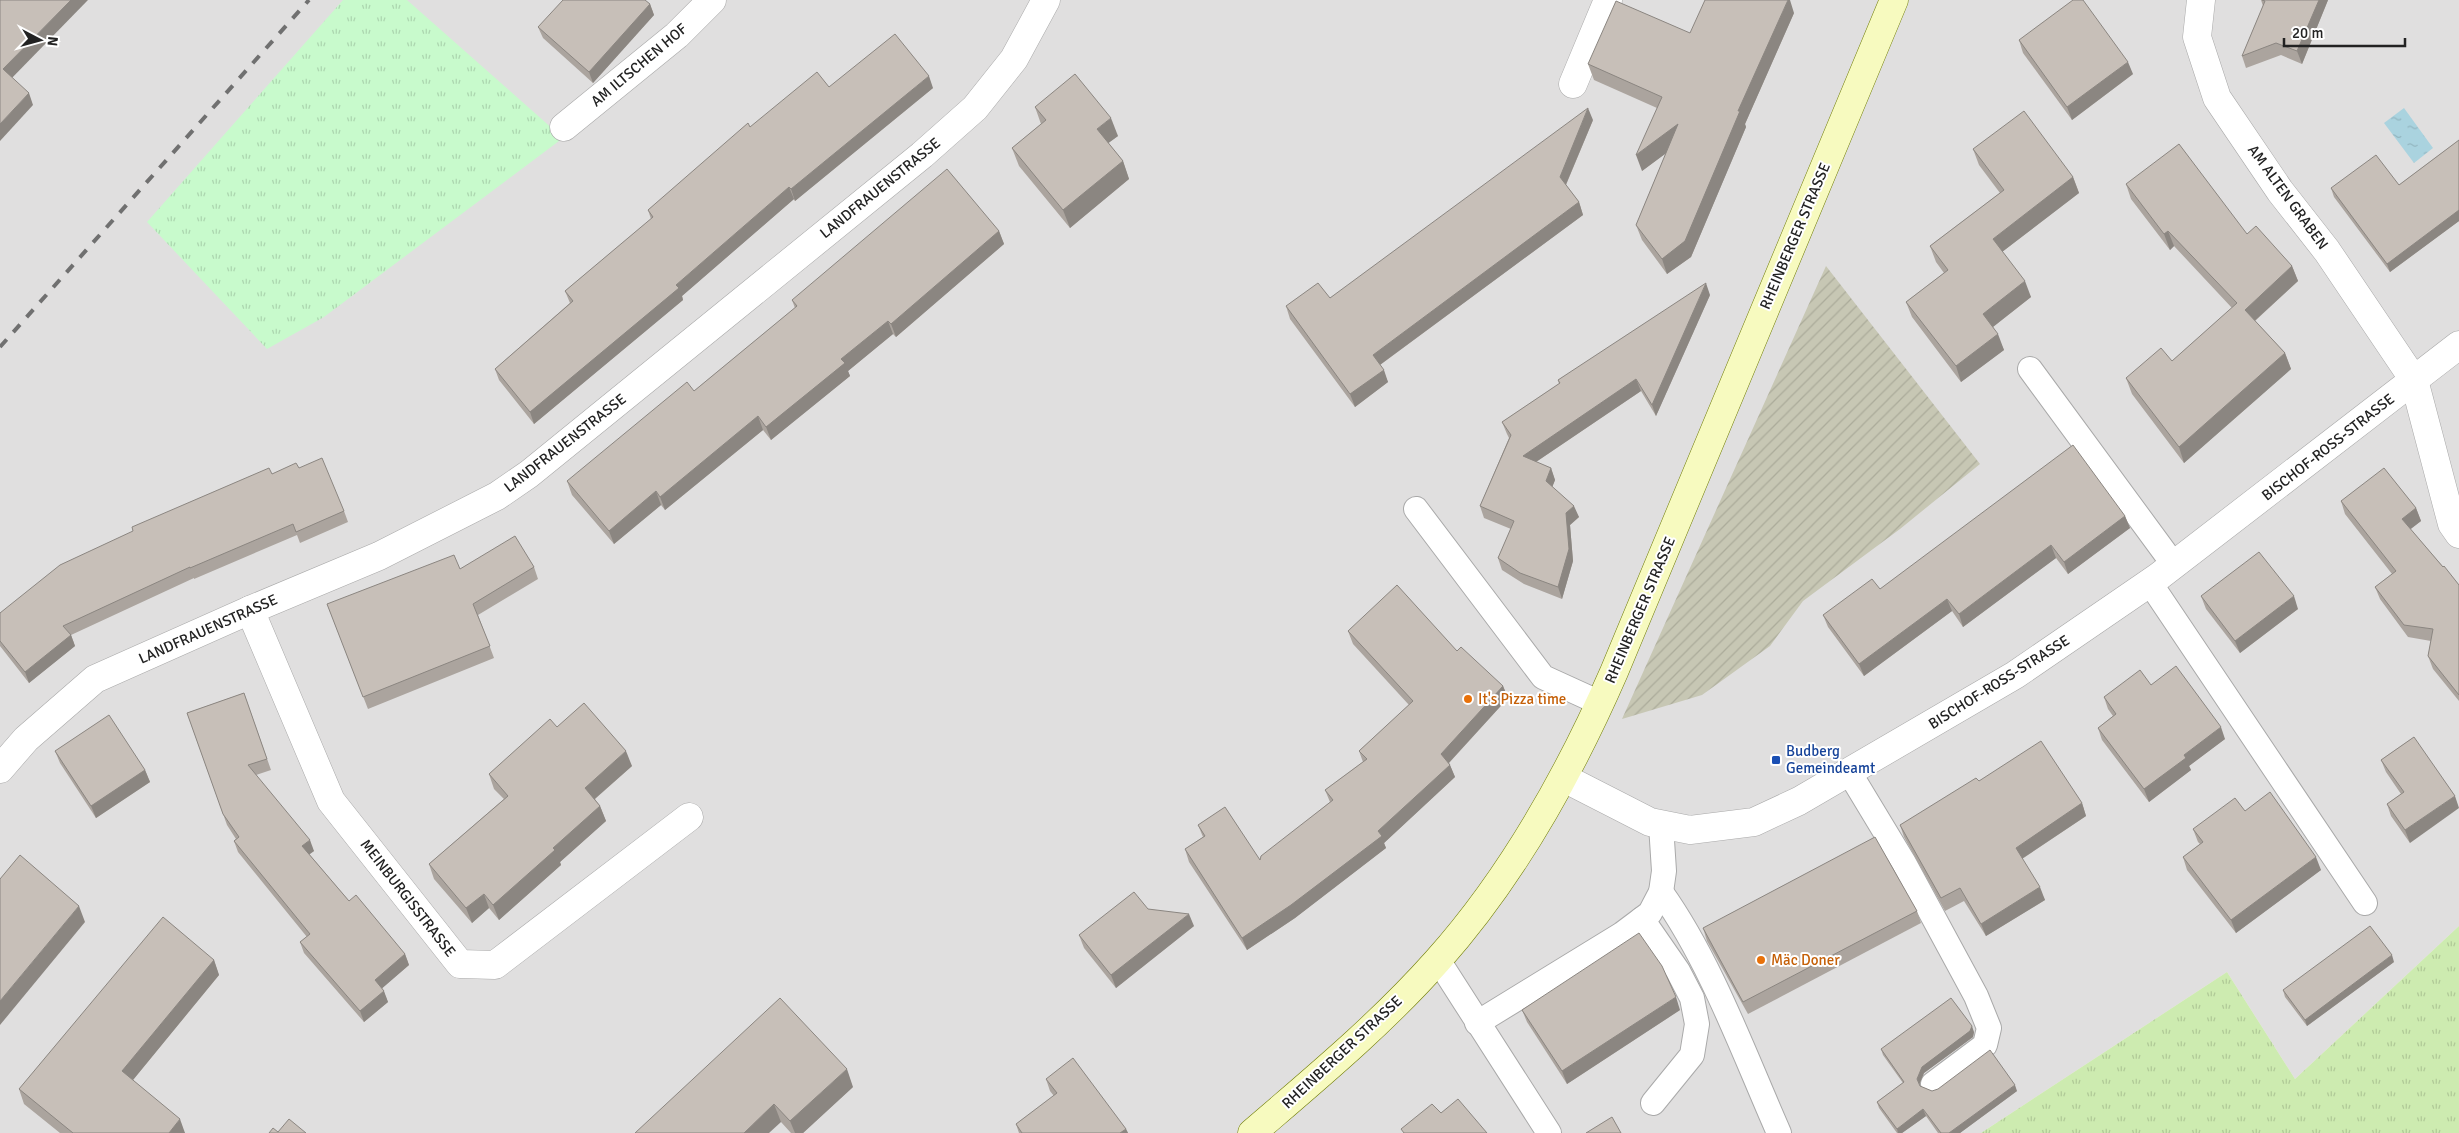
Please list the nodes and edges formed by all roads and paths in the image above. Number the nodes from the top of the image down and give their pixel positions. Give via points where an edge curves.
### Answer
1 (712, 0) edge
2 (1046, 0) edge
3 (1608, 0) edge
4 (1894, 0) edge
5 (2201, 0) edge
6 (1573, 84) dead end
7 (564, 127) dead end
8 (2459, 345) edge
9 (2030, 369) dead end
10 (2414, 380) junction
11 (1416, 509) dead end
12 (2459, 534) edge
13 (2174, 565) junction
14 (2150, 582) junction
15 (250, 610) junction
16 (1600, 703) junction
17 (0, 769) edge
18 (1849, 772) junction
19 (1564, 778) junction
20 (689, 817) dead end
21 (1661, 825) junction
22 (1661, 892) junction
23 (2365, 903) dead end
24 (1642, 919) junction
25 (1438, 960) junction
26 (1477, 1022) junction
27 (1933, 1084) dead end
28 (1654, 1103) dead end
29 (1252, 1133) edge
30 (1549, 1133) edge
31 (1779, 1133) edge

1 - 7 street, AM ILTSCHEN HOF via 677,35
2 - 15 street, LANDFRAUENSTRASSE via 1014,59 975,108 529,474 480,505 380,556
3 - 6 street
4 - 16 main road, RHEINBERGER STRASSE
5 - 10 street, AM ALTEN GRABEN via 2197,38 2217,98 2280,190 2327,250
8 - 10 street, BISCHOF-ROSS-STRASSE
9 - 13 lane
10 - 12 street, BISCHOF-ROSS-STRASSE via 2452,524
10 - 13 street, BISCHOF-ROSS-STRASSE
11 - 16 lane via 1543,677
13 - 14 street, BISCHOF-ROSS-STRASSE
14 - 18 street, BISCHOF-ROSS-STRASSE via 2016,675
14 - 23 lane
15 - 17 street, LANDFRAUENSTRASSE via 95,679 26,739
15 - 20 street, MEINBURGISSTRASSE via 331,801 460,964 495,965
16 - 19 main road, RHEINBERGER STRASSE
18 - 21 street, BISCHOF-ROSS-STRASSE via 1754,822 1690,830
18 - 27 lane via 1918,888 1976,996 1989,1028 1985,1045
19 - 21 street, BISCHOF-ROSS-STRASSE
19 - 25 main road, RHEINBERGER STRASSE via 1489,897
21 - 22 lane via 1664,871
22 - 24 lane via 1650,913
22 - 31 lane via 1703,962
24 - 26 lane
24 - 28 lane via 1678,971 1692,998 1697,1024 1692,1055
25 - 26 lane
25 - 29 main road, RHEINBERGER STRASSE via 1368,1033
26 - 30 lane

